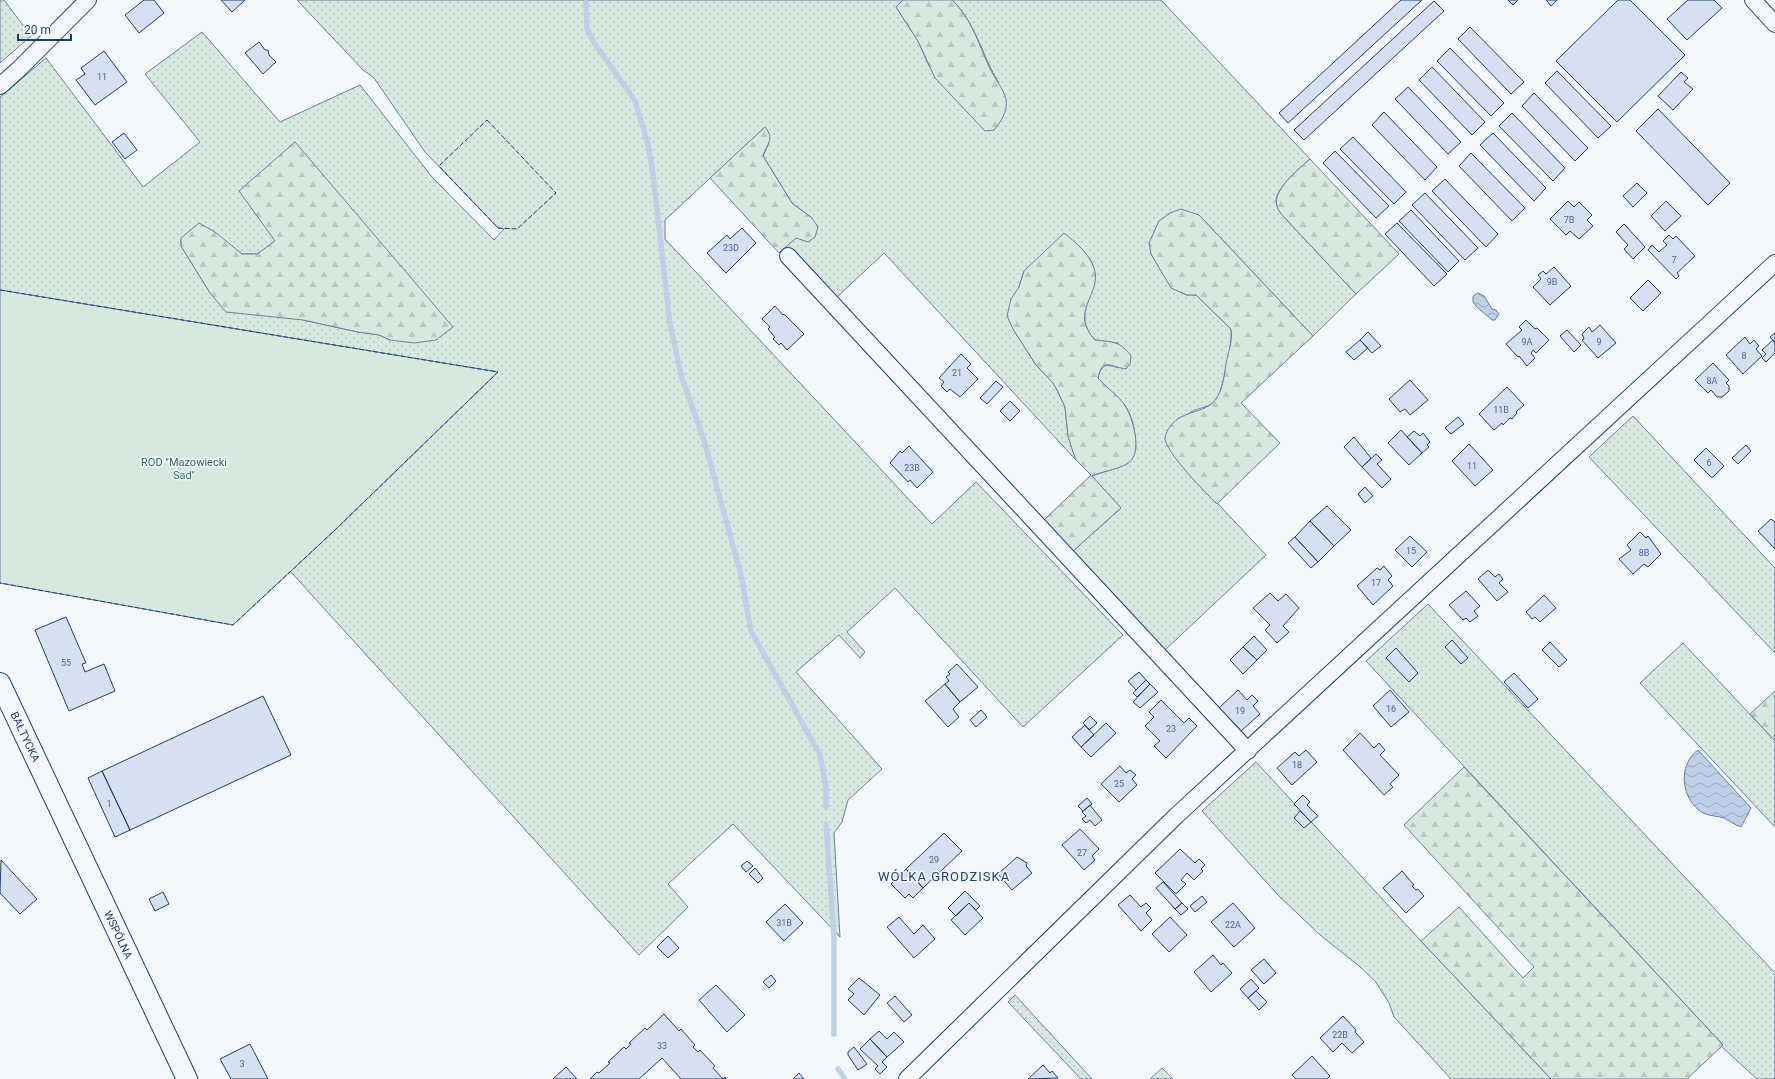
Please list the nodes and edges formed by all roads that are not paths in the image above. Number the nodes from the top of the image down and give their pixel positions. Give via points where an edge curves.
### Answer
1 (88, 0) edge
2 (1754, 0) edge
3 (1775, 24) edge
4 (0, 86) edge
5 (788, 256) dead end
6 (1775, 263) edge
7 (0, 683) edge
8 (1248, 751) junction
9 (50, 791) joint
10 (186, 1079) edge
11 (907, 1079) edge

1 - 4 street
2 - 3 street
5 - 8 street
6 - 8 street
7 - 9 street, BAŁTYCKA
8 - 11 street via 1176,816
9 - 10 street, WSPÓLNA

